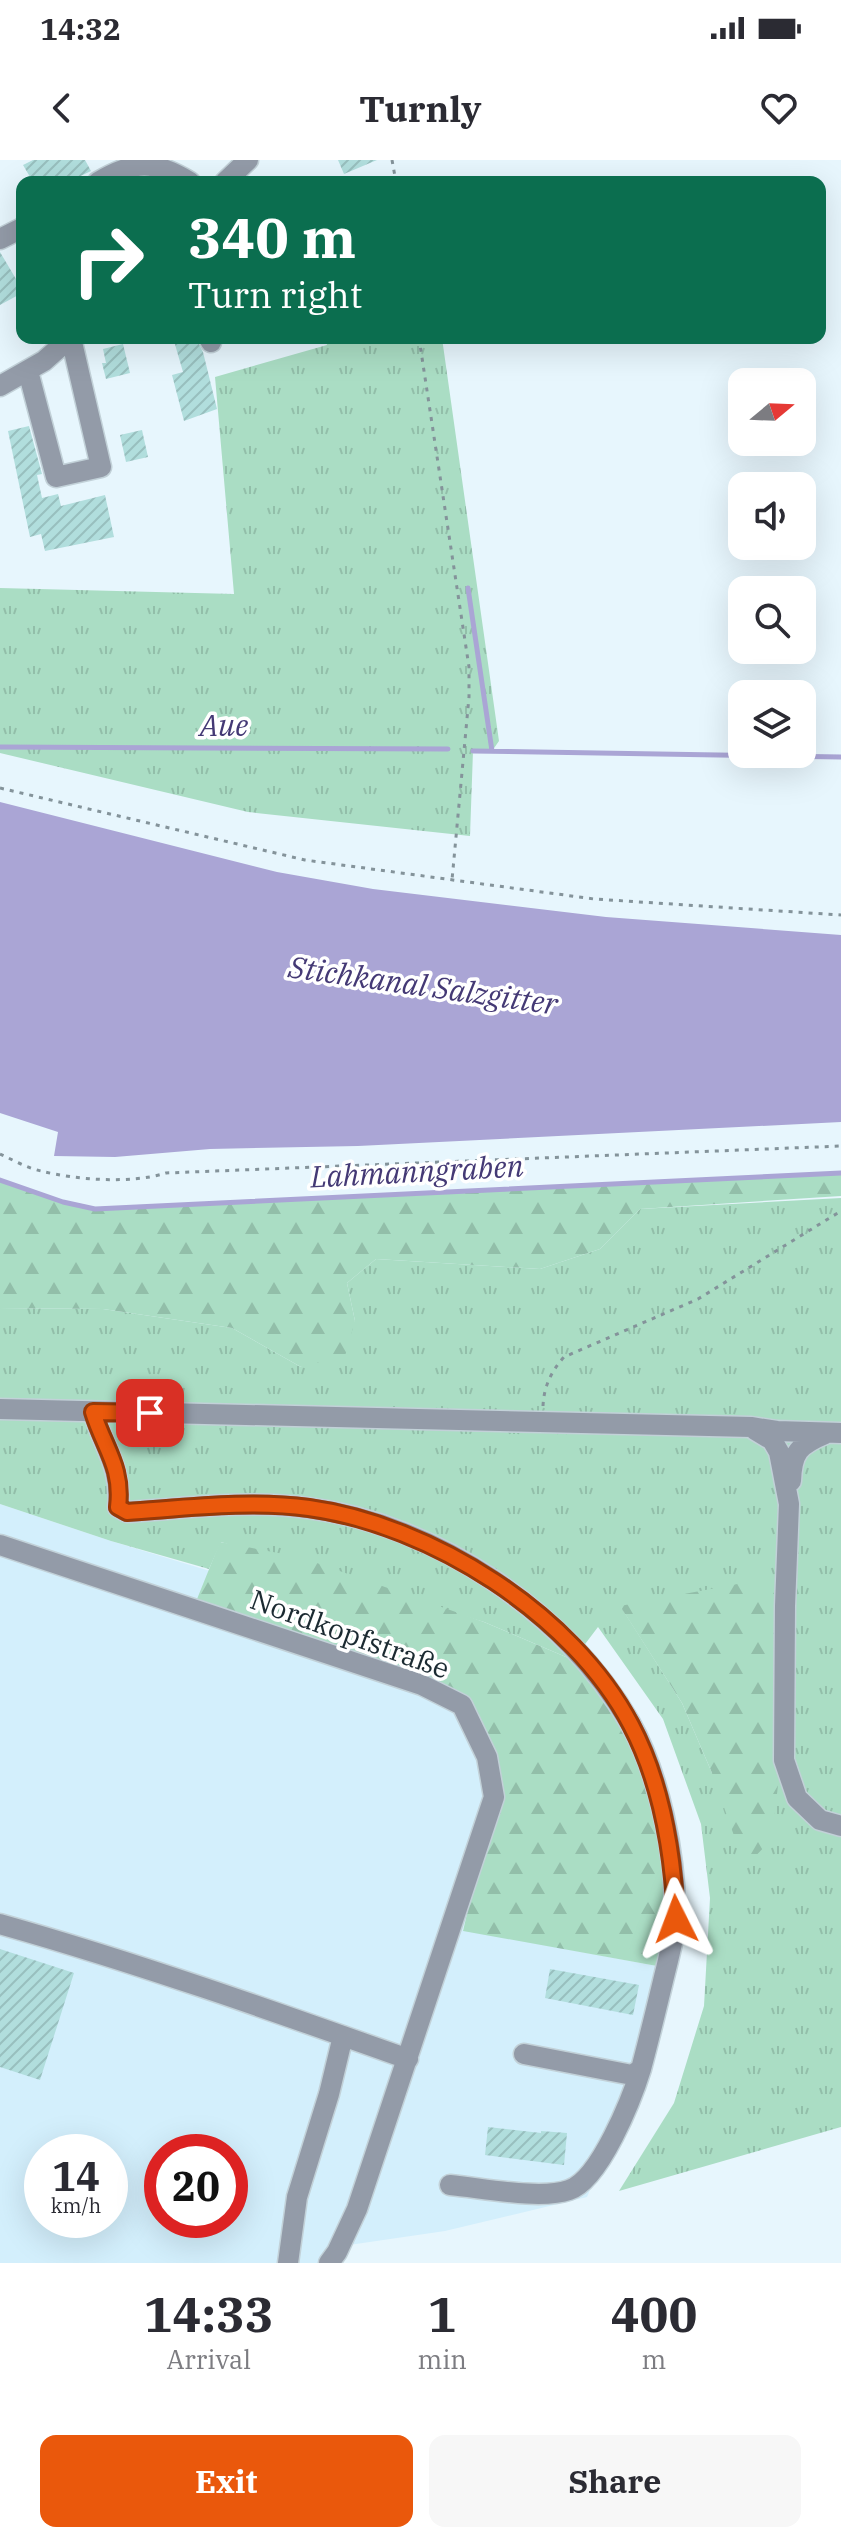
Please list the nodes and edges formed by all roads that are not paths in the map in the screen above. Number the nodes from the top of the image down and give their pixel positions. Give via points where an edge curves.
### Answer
1 (248, 160) edge
2 (108, 176) edge
3 (181, 176) edge
4 (231, 176) edge
5 (64, 344) edge
6 (72, 344) edge
7 (28, 371) junction
8 (0, 386) edge
9 (0, 1409) edge
10 (93, 1412) junction
11 (751, 1427) junction
12 (835, 1433) edge
13 (789, 1504) junction
14 (0, 1545) edge
15 (841, 1826) edge
16 (0, 1924) edge
17 (343, 2036) junction
18 (524, 2054) dead end
19 (408, 2059) junction
20 (641, 2069) junction
21 (450, 2185) dead end
22 (288, 2263) edge
23 (329, 2263) edge

1 - 4 street
2 - 3 street via 124,167 150,164
5 - 7 street
6 - 7 street via 101,467 56,477
7 - 8 street
9 - 10 street
10 - 11 street
10 - 20 street via 117,1471 118,1507 127,1512 272,1506 369,1521 438,1548 504,1588 552,1625 581,1656 631,1724 663,1814 673,1867 676,1919
11 - 12 street
11 - 13 street via 772,1440 779,1452
12 - 13 street via 799,1448
13 - 15 street via 784,1760 797,1798 820,1820
14 - 19 street, Nordkopfstraße via 422,1685 462,1705 487,1757 494,1797
16 - 17 street
17 - 19 street
17 - 22 street via 297,2197
18 - 20 street via 632,2075
19 - 23 street, Nordkopfstraße via 357,2209
20 - 21 street via 615,2133 573,2189 549,2194

